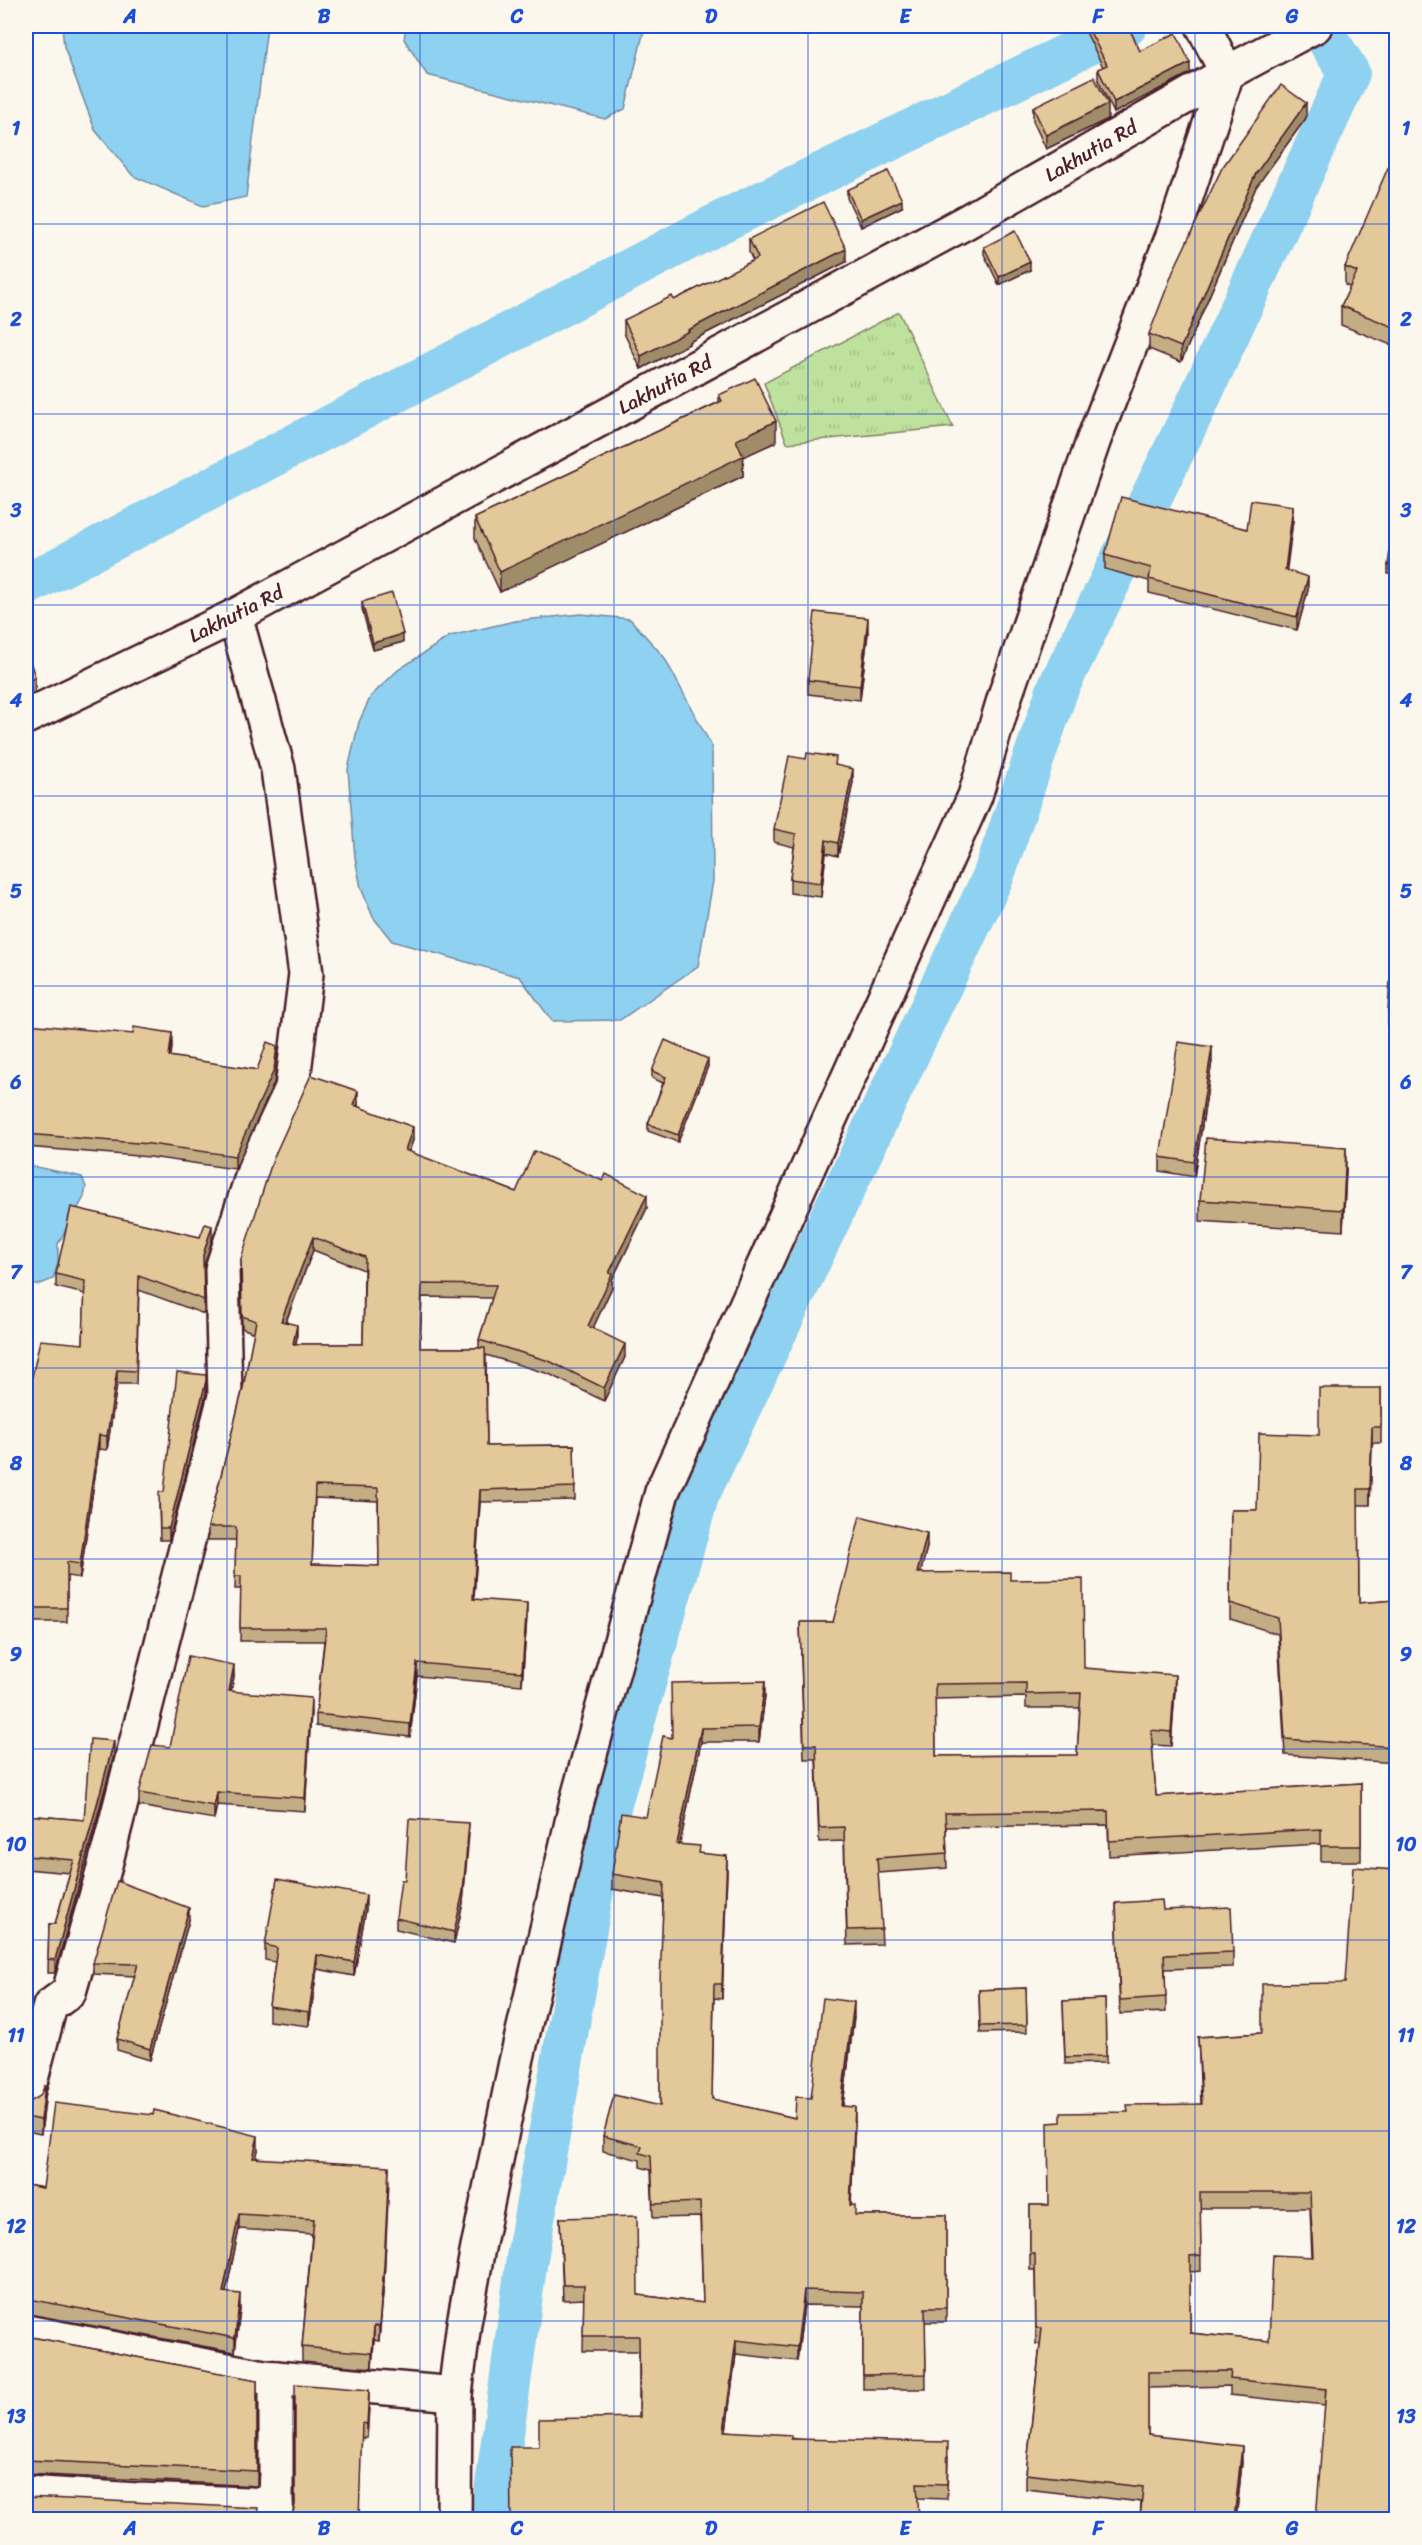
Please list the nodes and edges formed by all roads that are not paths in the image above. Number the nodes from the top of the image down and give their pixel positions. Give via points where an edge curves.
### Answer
1 (1305, 30) edge
2 (1208, 34) edge
3 (1227, 73) junction
4 (235, 616) junction
5 (26, 717) edge
6 (26, 2098) edge
7 (26, 2331) edge
8 (276, 2378) junction
9 (455, 2394) junction
10 (26, 2493) edge
11 (276, 2512) edge
12 (454, 2520) edge

1 - 3 street, Lakhutia Rd
2 - 3 street
3 - 4 street, Lakhutia Rd via 966,222
3 - 9 street via 1174,233 1090,450 1006,693 975,796 662,1492 576,1805 516,2062 464,2323
4 - 5 street, Lakhutia Rd
4 - 6 street via 278,769 306,974 292,1088 256,1166 222,1269 225,1396 104,1869 69,1992 50,2006
7 - 8 street
8 - 9 street
8 - 11 street
9 - 12 street
10 - 11 street

